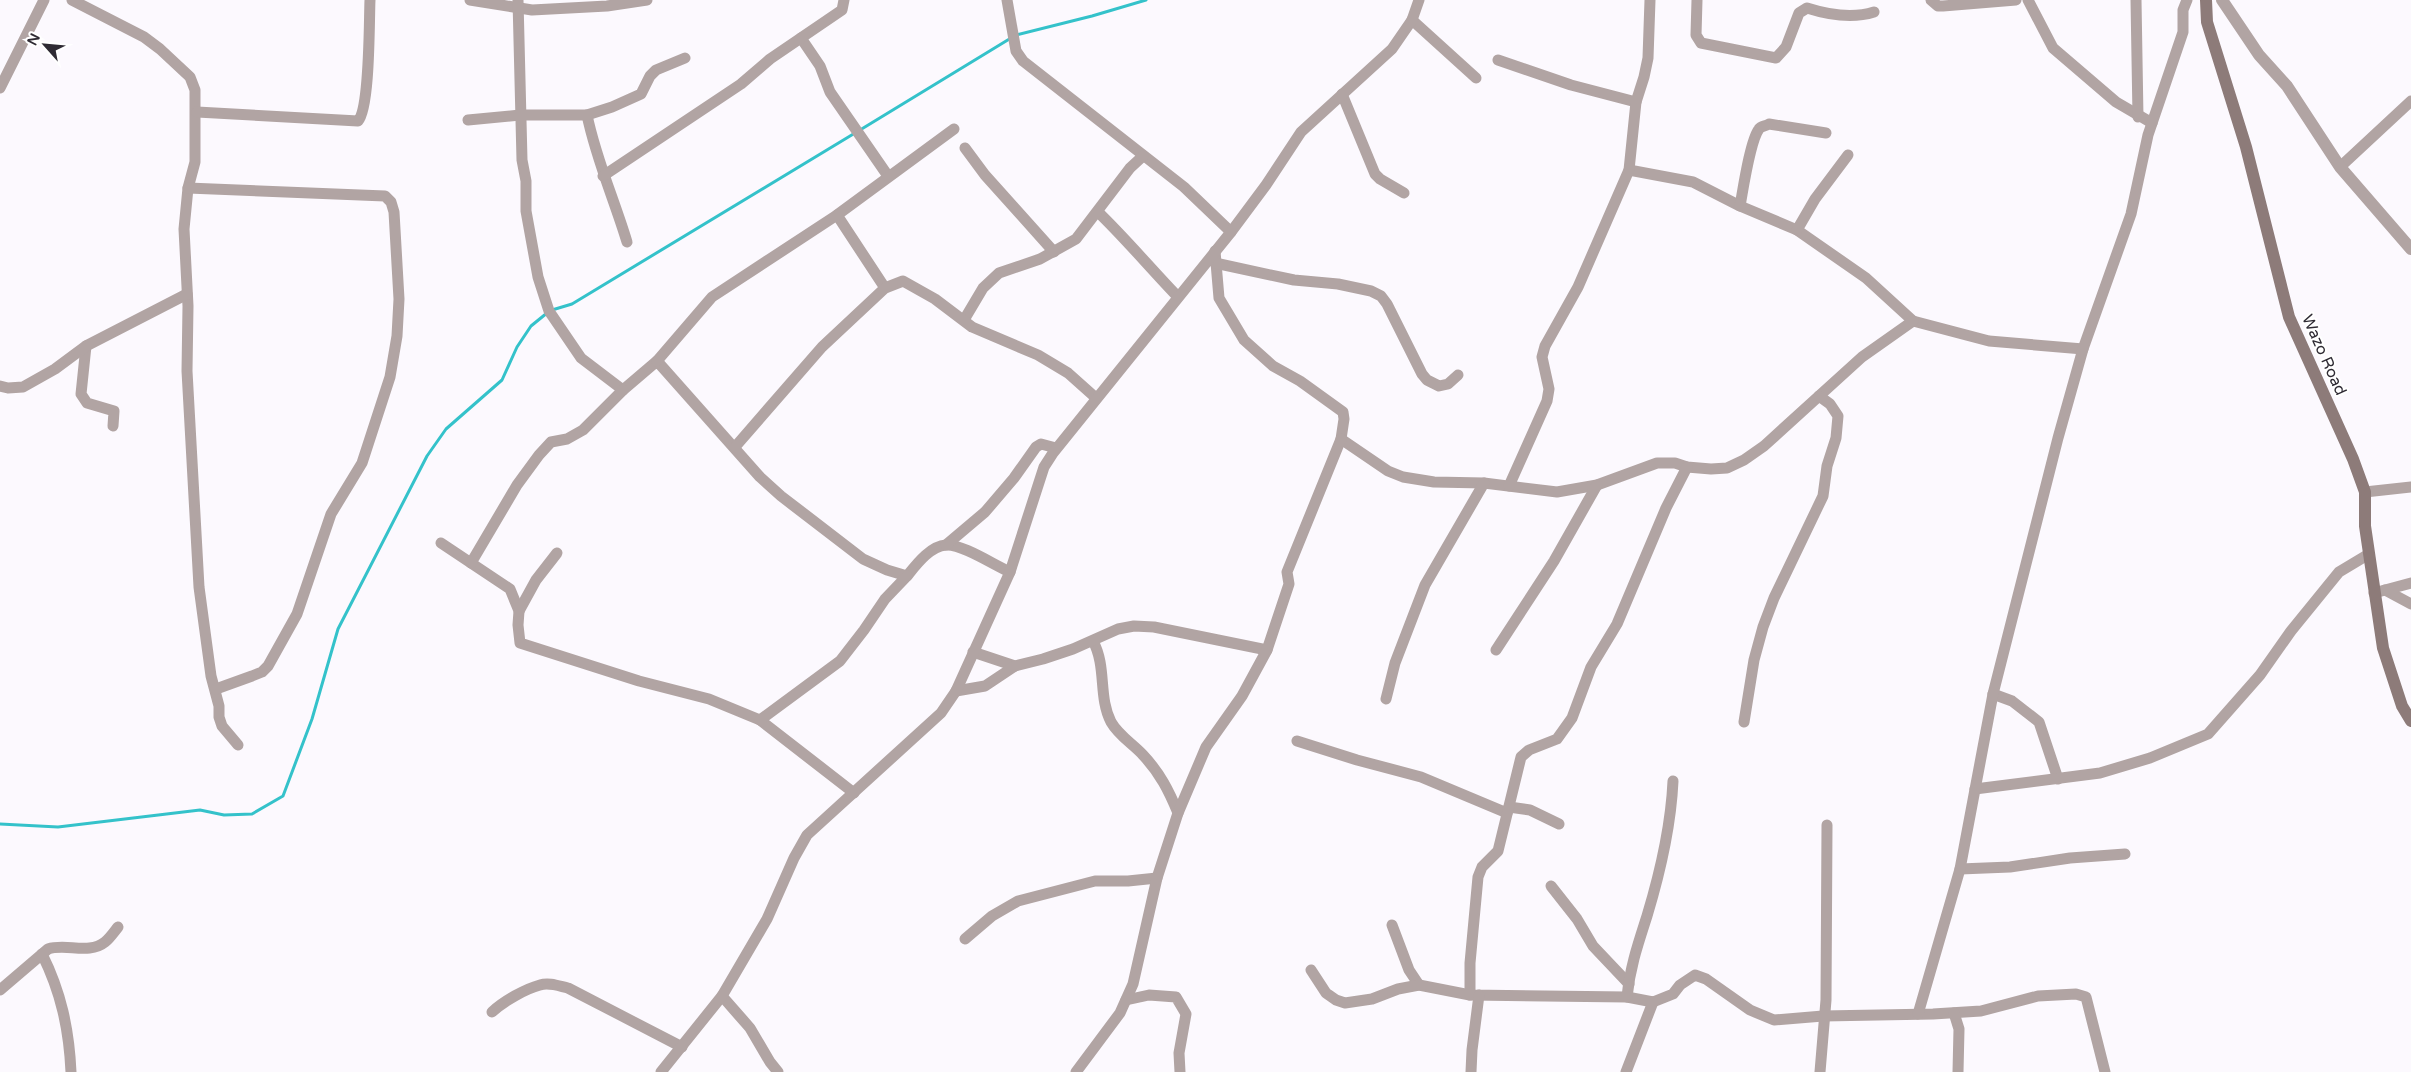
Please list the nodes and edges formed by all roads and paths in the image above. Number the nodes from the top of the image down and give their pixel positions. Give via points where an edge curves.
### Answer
1 (44, 0) edge
2 (72, 0) edge
3 (370, 0) edge
4 (470, 0) edge
5 (647, 0) edge
6 (844, 0) edge
7 (1007, 0) edge
8 (1419, 0) edge
9 (1650, 0) edge
10 (1697, 0) edge
11 (1931, 0) edge
12 (2016, 0) edge
13 (2028, 0) edge
14 (2136, 0) edge
15 (2187, 0) edge
16 (2206, 0) edge
17 (2222, 0) edge
18 (518, 3) edge
19 (1874, 12) dead end
20 (1412, 20) junction
21 (801, 38) junction
22 (685, 58) dead end
23 (1498, 60) dead end
24 (1476, 78) dead end
25 (0, 88) edge
26 (1342, 94) junction
27 (2411, 101) edge
28 (1636, 102) junction
29 (197, 112) junction
30 (520, 115) junction
31 (587, 115) junction
32 (2138, 117) junction
33 (468, 120) dead end
34 (2152, 123) junction
35 (954, 129) dead end
36 (1826, 134) dead end
37 (964, 148) dead end
38 (1848, 155) dead end
39 (1143, 156) junction
40 (2340, 167) junction
41 (1629, 170) junction
42 (603, 176) junction
43 (888, 176) junction
44 (188, 188) junction
45 (1404, 193) dead end
46 (1740, 206) junction
47 (1098, 212) junction
48 (837, 215) junction
49 (1797, 230) junction
50 (1231, 232) junction
51 (627, 242) dead end
52 (2411, 249) edge
53 (1054, 252) junction
54 (1215, 257) junction
55 (885, 288) junction
56 (187, 294) junction
57 (1178, 298) junction
58 (964, 320) junction
59 (1912, 321) junction
60 (86, 346) junction
61 (2083, 349) junction
62 (657, 361) junction
63 (1458, 375) dead end
64 (0, 386) edge
65 (623, 390) junction
66 (1819, 396) junction
67 (1096, 398) junction
68 (113, 426) dead end
69 (1341, 439) junction
70 (735, 447) junction
71 (1056, 448) junction
72 (1687, 467) junction
73 (1484, 483) junction
74 (1597, 485) junction
75 (1509, 486) junction
76 (2411, 487) edge
77 (2365, 492) junction
78 (441, 542) dead end
79 (946, 545) junction
80 (557, 553) dead end
81 (2369, 554) junction
82 (471, 563) junction
83 (1010, 572) junction
84 (907, 576) junction
85 (2411, 582) edge
86 (2379, 591) junction
87 (2411, 604) edge
88 (519, 611) junction
89 (1093, 641) junction
90 (1267, 650) junction
91 (1496, 650) dead end
92 (973, 652) junction
93 (1015, 666) junction
94 (216, 689) junction
95 (956, 691) junction
96 (1993, 694) junction
97 (1386, 699) dead end
98 (760, 720) junction
99 (2411, 721) edge
100 (1744, 722) dead end
101 (1296, 741) dead end
102 (238, 745) dead end
103 (2058, 778) junction
104 (1673, 781) dead end
105 (1975, 789) junction
106 (854, 793) junction
107 (1508, 810) junction
108 (1178, 813) junction
109 (1559, 824) dead end
110 (1827, 825) dead end
111 (2125, 854) dead end
112 (1960, 869) junction
113 (1157, 878) junction
114 (1551, 886) dead end
115 (1392, 924) dead end
116 (118, 927) dead end
117 (965, 939) dead end
118 (42, 954) junction
119 (1311, 970) dead end
120 (1628, 984) junction
121 (1419, 985) junction
122 (0, 990) edge
123 (1474, 995) junction
124 (722, 996) junction
125 (1627, 997) junction
126 (1126, 1000) junction
127 (1653, 1002) junction
128 (492, 1012) dead end
129 (1954, 1013) junction
130 (1918, 1014) junction
131 (1823, 1016) junction
132 (682, 1047) junction
133 (70, 1072) edge
134 (661, 1072) edge
135 (778, 1072) edge
136 (1076, 1072) edge
137 (1180, 1072) edge
138 (1473, 1072) edge
139 (1626, 1072) edge
140 (1820, 1072) edge
141 (1958, 1072) edge
142 (2105, 1072) edge

1 - 25 street
2 - 29 street via 144,38 172,59 190,76
3 - 29 street via 367,86 358,121
4 - 18 street
5 - 18 street via 607,6 532,10
6 - 21 street via 842,10
7 - 39 street via 1016,51 1023,61
8 - 20 street
9 - 28 street via 1648,58
10 - 19 street via 1696,35 1701,43 1776,58 1786,47 1798,13 1807,8 1858,17
11 - 12 street via 1938,6
13 - 32 street via 2053,48 2095,86
14 - 32 street
15 - 34 street via 2183,10 2183,32
16 - 77 main road, Wazo Road via 2207,22 2246,147 2289,317
17 - 40 street via 2259,55 2287,86
18 - 30 street
20 - 24 street
20 - 26 street via 1392,49
21 - 42 street via 681,126
21 - 43 street via 820,66 830,92
22 - 31 street via 656,70 641,94
23 - 28 street via 1579,88
26 - 45 street via 1376,174
26 - 50 street via 1301,132
27 - 40 street
28 - 41 street
29 - 44 street via 195,162
30 - 31 street
30 - 33 street
30 - 65 street via 530,236 549,311 581,358
31 - 42 street
32 - 34 street
34 - 61 street via 2131,214
35 - 43 street
36 - 46 street via 1770,124 1761,127
37 - 53 street
38 - 49 street via 1815,199
39 - 47 street via 1130,168
39 - 50 street via 1184,186
40 - 52 street
41 - 46 street via 1693,182
41 - 75 street via 1578,286 1546,346 1542,357 1549,390 1547,401
42 - 51 street via 614,197
43 - 48 street
44 - 56 street via 184,229
44 - 94 street via 385,196 394,212 400,299 390,377 368,450 326,526 298,614 262,672
46 - 49 street
47 - 53 street via 1076,239
47 - 57 street
48 - 55 street
48 - 62 street via 712,298
49 - 59 street via 1866,278
50 - 54 street
53 - 58 street via 998,272 982,288
54 - 57 street
54 - 63 street via 1294,280 1371,291 1381,296 1386,304 1426,380 1439,386 1448,384
54 - 69 street via 1218,298 1244,340 1273,366 1343,412
55 - 58 street via 903,281
55 - 70 street via 822,347
56 - 60 street
56 - 94 street via 187,371 199,587 211,676
57 - 67 street
58 - 67 street via 984,334 1038,355 1068,373
59 - 61 street via 1989,341
59 - 66 street via 1862,357
60 - 64 street via 23,387
60 - 68 street via 81,394 87,403 114,411
61 - 96 street
62 - 65 street
62 - 70 street
65 - 82 street via 583,430 567,439 551,442 539,455 517,485
66 - 72 street via 1744,460 1727,468
66 - 100 street via 1838,416 1824,496 1763,627
67 - 71 street
69 - 73 street via 1374,463 1403,477 1434,482
69 - 90 street via 1287,572 1289,584
70 - 84 street via 781,496 863,558
71 - 79 street via 1036,446 985,512
71 - 83 street via 1044,467
72 - 74 street via 1657,463
72 - 107 street via 1617,624 1591,666 1572,718 1557,739 1529,750 1521,757
73 - 75 street
73 - 97 street via 1426,585 1395,663
74 - 75 street via 1557,492
74 - 91 street via 1554,561
76 - 77 street
77 - 81 main road, Wazo Road
78 - 82 street
79 - 83 street via 959,547
79 - 84 street via 934,550
80 - 88 street via 536,580
81 - 86 main road, Wazo Road
81 - 103 street via 2339,572 2260,675 2208,734 2150,758 2100,773
82 - 88 street via 507,585 514,594
83 - 92 street
84 - 98 street via 885,599 840,661
85 - 86 street
86 - 87 street
86 - 99 main road, Wazo Road via 2383,648 2402,706
88 - 98 street via 520,643 639,681 709,699
89 - 90 street via 1118,629 1154,627
89 - 93 street
89 - 108 street via 1101,659 1105,707 1111,722 1161,777
90 - 108 street via 1242,696 1206,747
92 - 93 street
92 - 95 street
93 - 95 street via 985,686
94 - 102 street via 222,726
95 - 106 street via 941,713
96 - 103 street via 2012,701 2039,722
96 - 105 street
98 - 106 street
101 - 107 street via 1421,777
103 - 105 street
104 - 120 street via 1659,866
105 - 112 street
106 - 124 street via 807,835 767,919
107 - 109 street via 1530,810
107 - 123 street via 1498,852 1482,867 1478,877 1470,963
108 - 113 street
110 - 131 street via 1826,1000
111 - 112 street via 2010,867
112 - 130 street
113 - 117 street via 1095,881 1018,901 992,916
113 - 126 street via 1134,984
114 - 120 street via 1577,919 1592,946
115 - 121 street via 1409,970
116 - 118 street via 104,942 92,948 55,946
118 - 122 street
118 - 133 street via 61,999 67,1025
119 - 121 street via 1326,993 1345,1003
120 - 125 street
121 - 123 street
123 - 125 street
123 - 138 street
124 - 132 street
124 - 135 street via 750,1028
125 - 127 street
126 - 136 street
126 - 137 street via 1148,995 1176,997 1182,1004 1186,1014 1179,1053
127 - 131 street via 1673,994 1694,975 1706,979 1750,1010 1774,1020
127 - 139 street
128 - 132 street via 527,991 551,984 568,988
129 - 130 street
129 - 141 street via 1959,1030
129 - 142 street via 1981,1011 2038,996 2076,994 2086,997
130 - 131 street
131 - 140 street
132 - 134 street

